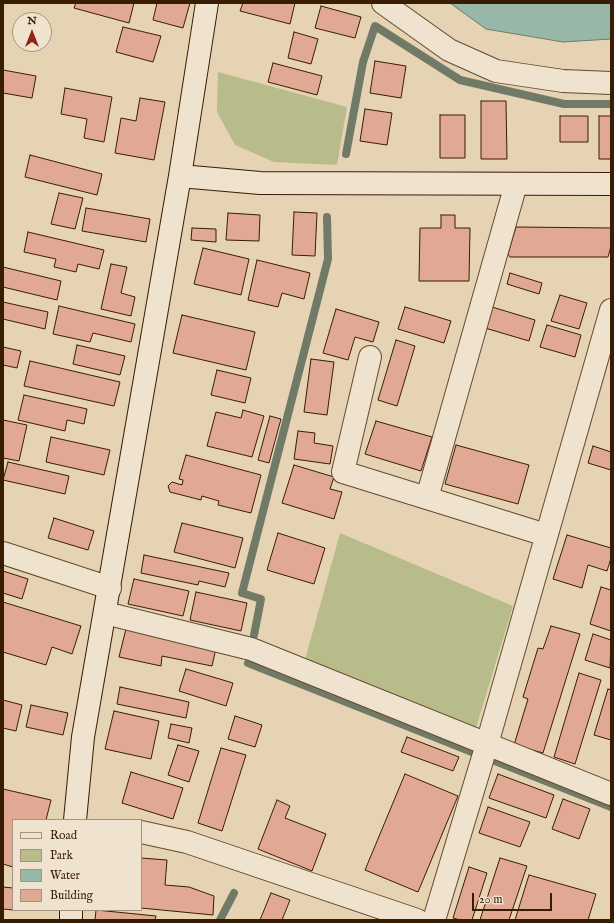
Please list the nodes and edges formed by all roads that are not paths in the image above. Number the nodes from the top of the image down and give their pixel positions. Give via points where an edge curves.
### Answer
1 (207, 3) edge
2 (383, 3) edge
3 (611, 83) edge
4 (180, 176) junction
5 (516, 184) junction
6 (611, 184) edge
7 (611, 310) edge
8 (370, 357) dead end
9 (427, 498) junction
10 (546, 535) junction
11 (3, 553) edge
12 (110, 588) junction
13 (105, 613) junction
14 (487, 744) junction
15 (611, 794) edge
16 (79, 819) edge
17 (142, 832) edge
18 (417, 920) edge
19 (434, 920) edge

1 - 4 street
2 - 3 street via 449,50 496,71 563,81
4 - 5 street via 260,183
4 - 12 street
5 - 6 street
5 - 9 street
7 - 10 street
8 - 9 street via 343,472
9 - 10 street
10 - 14 street
11 - 12 street
12 - 13 street
13 - 14 street via 251,649
13 - 16 street via 83,737
14 - 15 street
14 - 19 street
17 - 18 street via 187,842

